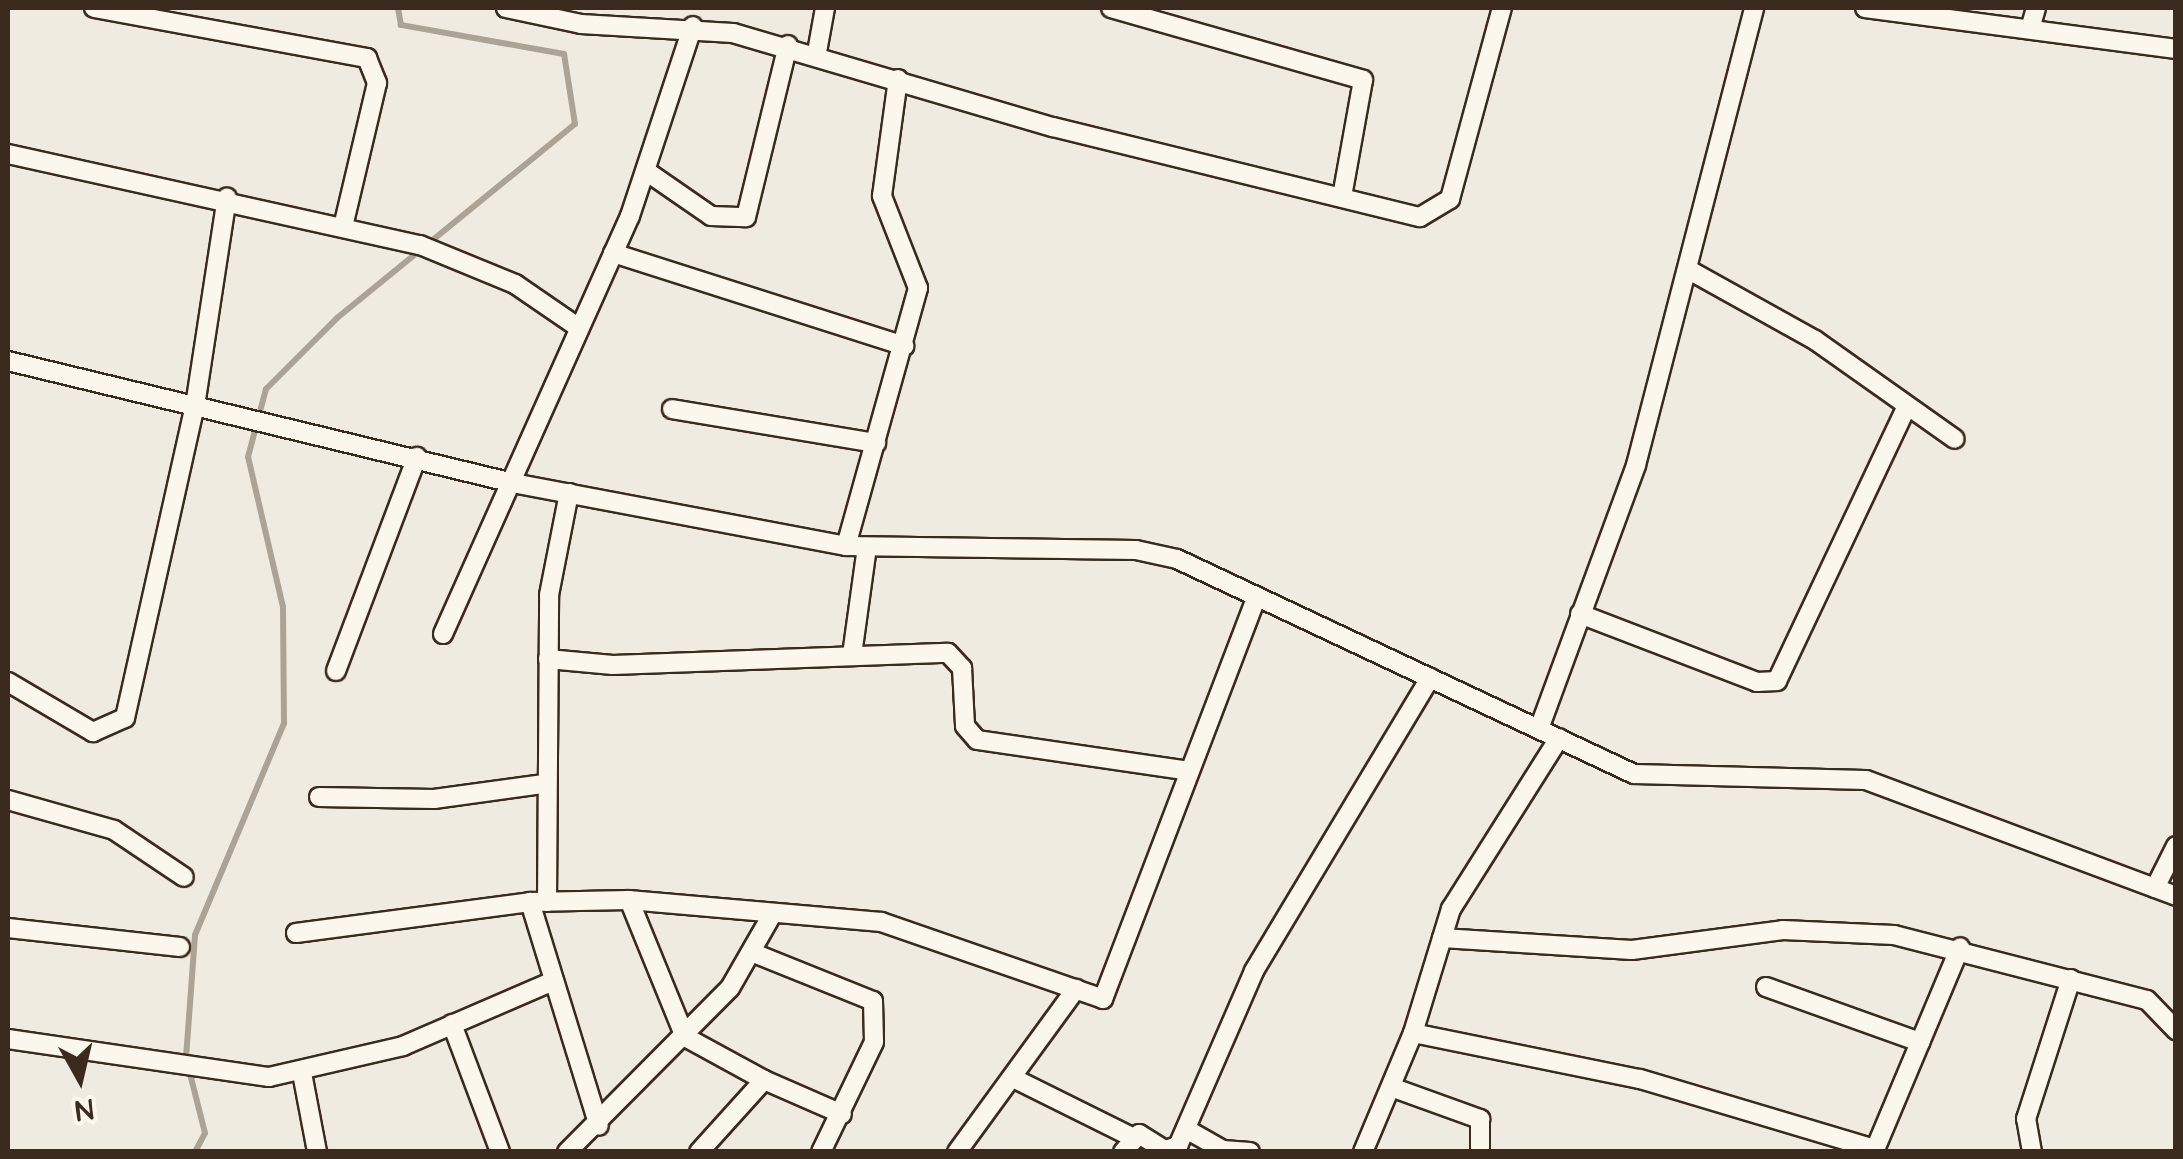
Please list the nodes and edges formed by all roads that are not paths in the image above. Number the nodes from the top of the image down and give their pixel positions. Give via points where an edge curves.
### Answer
1 (94, 8) edge
2 (506, 8) edge
3 (826, 8) edge
4 (1111, 8) edge
5 (1502, 8) edge
6 (1754, 8) edge
7 (1865, 8) edge
8 (2036, 8) edge
9 (1158, 14) edge
10 (1977, 14) edge
11 (643, 16) edge
12 (693, 26) junction
13 (2030, 28) junction
14 (788, 46) junction
15 (2176, 49) edge
16 (817, 52) junction
17 (898, 79) junction
18 (8, 154) edge
19 (646, 171) junction
20 (227, 197) junction
21 (1342, 197) junction
22 (343, 226) junction
23 (613, 252) junction
24 (1689, 270) junction
25 (579, 328) junction
26 (905, 346) junction
27 (8, 361) edge
28 (195, 406) junction
29 (672, 408) dead end
30 (1906, 408) junction
31 (1956, 439) dead end
32 (876, 443) junction
33 (416, 457) junction
34 (514, 483) junction
35 (568, 494) junction
36 (846, 546) junction
37 (867, 548) junction
38 (1256, 596) junction
39 (1580, 614) junction
40 (444, 634) dead end
41 (852, 655) junction
42 (548, 658) junction
43 (336, 671) dead end
44 (1430, 678) junction
45 (8, 682) edge
46 (1539, 728) junction
47 (1558, 738) junction
48 (1189, 771) junction
49 (544, 784) junction
50 (319, 797) dead end
51 (8, 800) edge
52 (2176, 846) edge
53 (184, 877) dead end
54 (2154, 888) junction
55 (2176, 896) edge
56 (629, 900) junction
57 (538, 902) junction
58 (773, 912) junction
59 (8, 928) edge
60 (296, 934) dead end
61 (1442, 938) junction
62 (180, 947) dead end
63 (1960, 947) junction
64 (756, 954) junction
65 (2071, 979) junction
66 (553, 981) junction
67 (1766, 986) dead end
68 (1076, 989) junction
69 (452, 1024) junction
70 (2176, 1030) edge
71 (1413, 1033) junction
72 (685, 1036) junction
73 (8, 1039) edge
74 (1920, 1042) junction
75 (302, 1073) junction
76 (1015, 1079) junction
77 (764, 1080) junction
78 (1390, 1087) junction
79 (842, 1114) junction
80 (600, 1126) junction
81 (1186, 1129) junction
82 (1127, 1144) edge
83 (1874, 1150) edge
84 (317, 1152) edge
85 (500, 1152) edge
86 (567, 1152) edge
87 (699, 1152) edge
88 (820, 1152) edge
89 (957, 1152) edge
90 (1250, 1152) edge
91 (1362, 1152) edge
92 (1480, 1152) edge
93 (2032, 1152) edge

1 - 22 street via 367,58 377,84
2 - 11 street via 581,24
3 - 16 street
4 - 9 street
5 - 21 street via 1444,209 1420,218
6 - 24 street
7 - 10 street
8 - 13 street
9 - 21 street via 1363,80
10 - 13 street
11 - 12 street
12 - 14 street
12 - 19 street
13 - 15 street
14 - 16 street
14 - 19 street via 746,217 711,216
16 - 17 street
17 - 21 street
17 - 26 street via 882,196 890,231 918,276
18 - 20 street
19 - 23 street
20 - 22 street
20 - 28 street
22 - 25 street via 472,264
23 - 25 street
23 - 26 street
24 - 30 street via 1815,340
24 - 39 street via 1636,465
25 - 34 street
26 - 32 street
27 - 28 street
28 - 33 street
28 - 45 street via 124,718 93,732
29 - 32 street
30 - 31 street
30 - 39 street via 1777,682 1757,682
32 - 36 street
33 - 34 street
33 - 43 street
34 - 35 street
34 - 40 street
35 - 36 street
35 - 42 street
36 - 37 street
37 - 38 street via 1136,550
37 - 41 street
38 - 44 street
38 - 48 street
39 - 46 street
41 - 42 street via 614,665
41 - 48 street via 955,656 966,726 977,740
42 - 49 street
44 - 46 street
44 - 81 street via 1254,971
46 - 47 street
47 - 54 street via 1652,779 1886,784
47 - 61 street via 1451,909
48 - 68 street via 1104,999
49 - 50 street via 434,798
49 - 57 street
51 - 53 street via 114,830
52 - 54 street
54 - 55 street
56 - 57 street
56 - 58 street
56 - 72 street
57 - 60 street
57 - 66 street
58 - 64 street
58 - 68 street via 881,922
59 - 62 street
61 - 63 street via 1632,950 1836,928
61 - 71 street
63 - 65 street
63 - 74 street
64 - 72 street
64 - 79 street via 873,1001 874,1042
65 - 70 street via 2147,1000
65 - 93 street via 2026,1118
66 - 69 street
66 - 80 street
67 - 74 street
68 - 76 street
69 - 75 street
69 - 85 street
71 - 78 street
71 - 83 street via 1640,1079
72 - 77 street
72 - 80 street
73 - 75 street via 204,1072
74 - 83 street
75 - 84 street
76 - 82 street
76 - 89 street
77 - 79 street
77 - 87 street
78 - 91 street
78 - 92 street via 1480,1118
79 - 88 street
80 - 86 street
81 - 82 street via 1170,1151
81 - 90 street via 1223,1150

